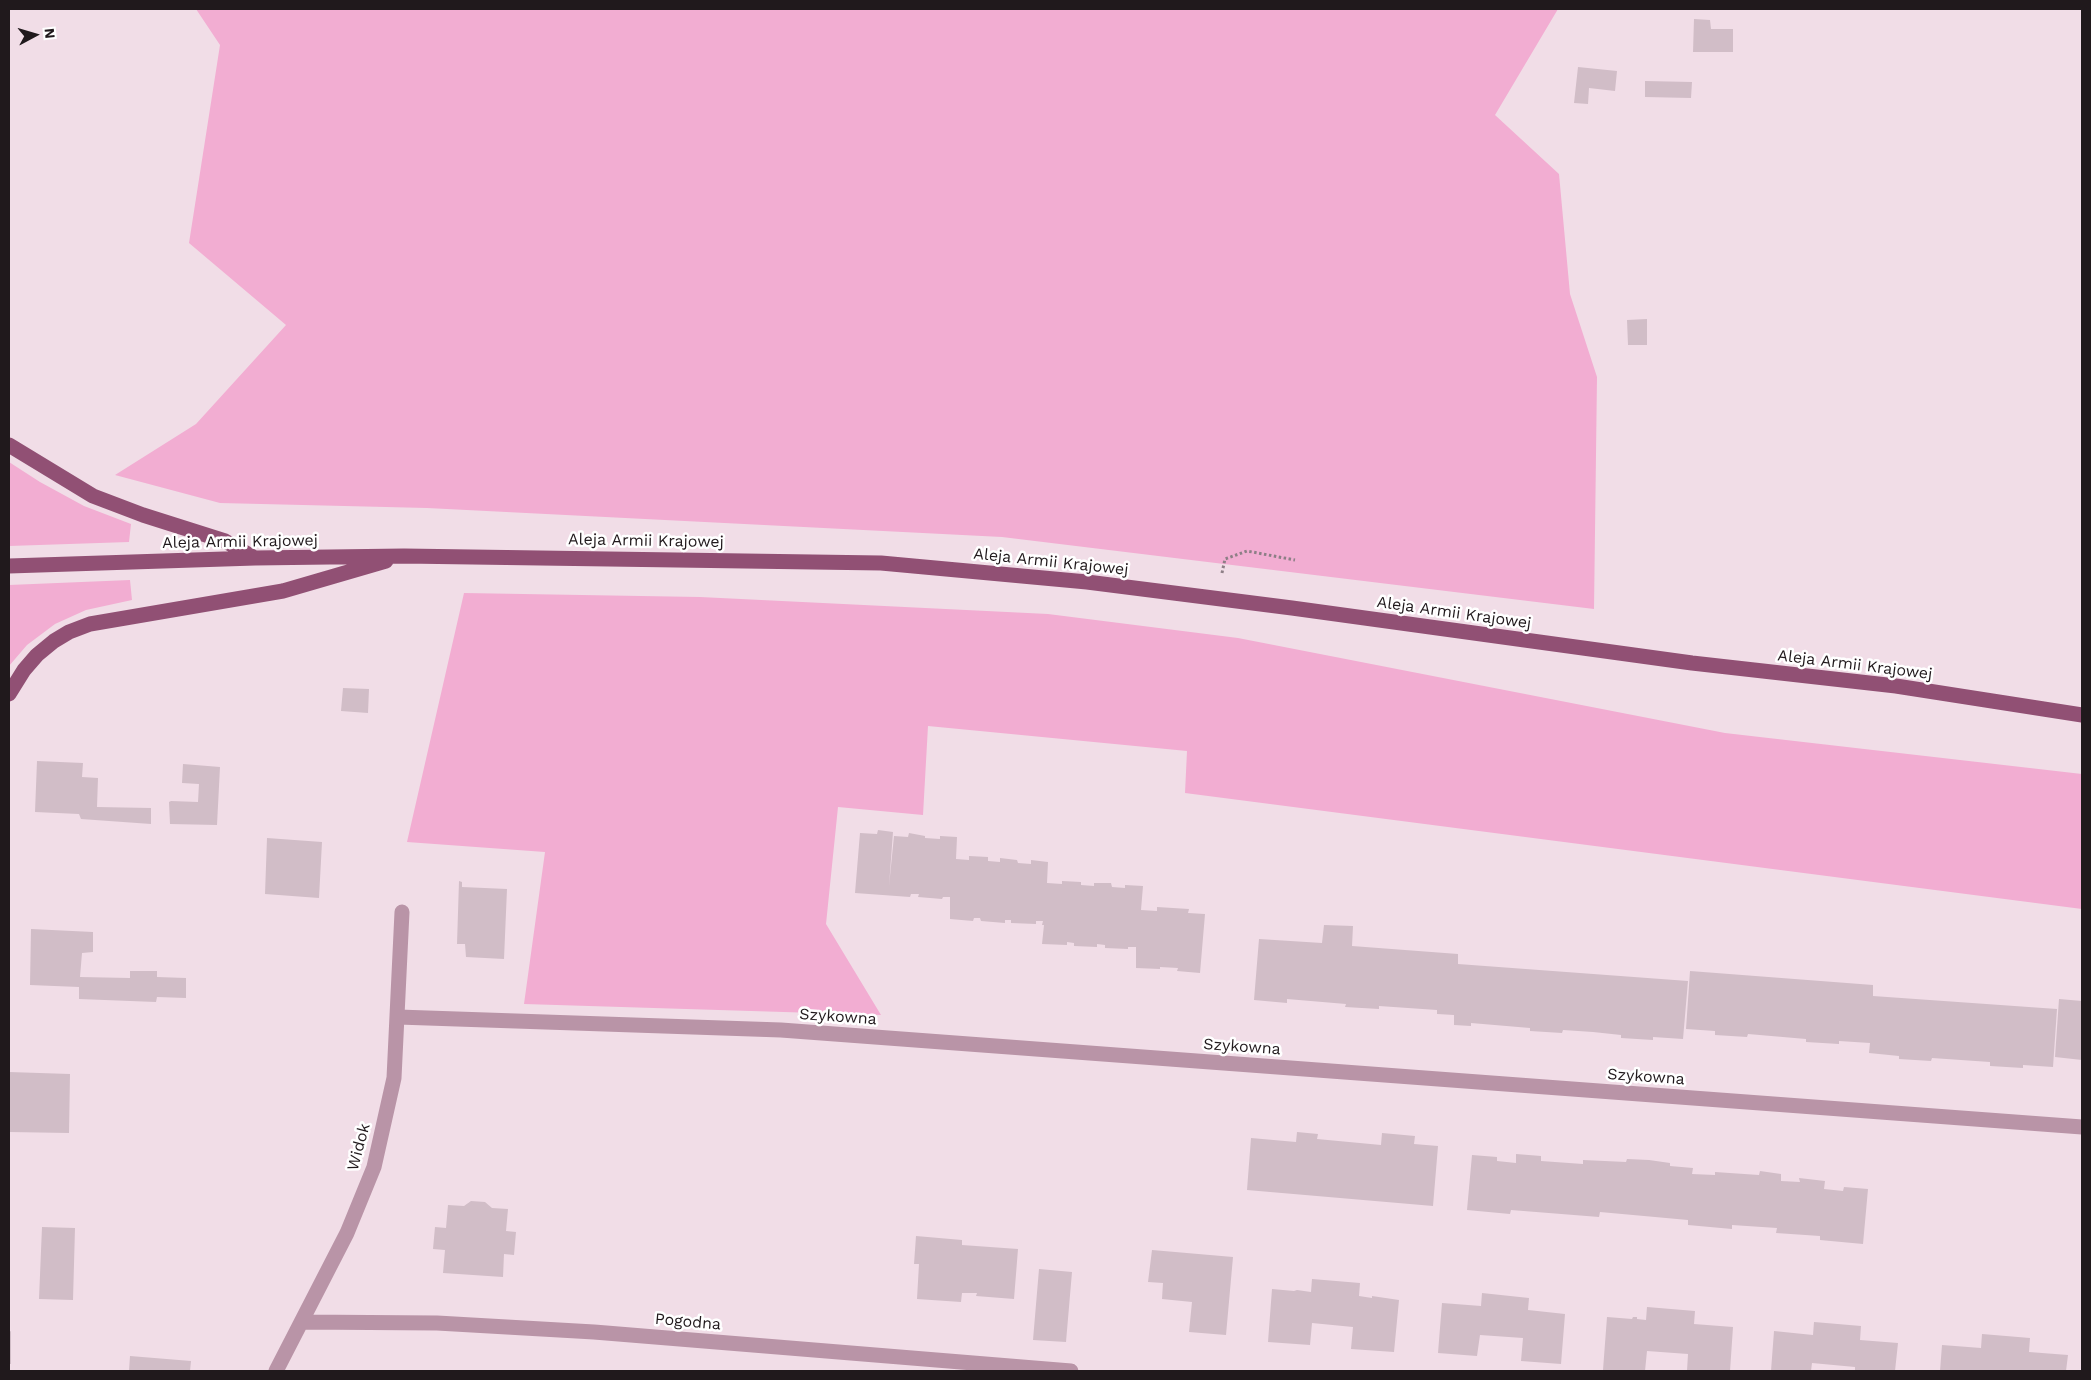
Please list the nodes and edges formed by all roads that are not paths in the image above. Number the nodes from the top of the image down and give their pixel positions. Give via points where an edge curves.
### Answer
1 (9, 446) edge
2 (404, 556) junction
3 (255, 558) junction
4 (9, 566) edge
5 (9, 694) edge
6 (2082, 715) edge
7 (402, 912) dead end
8 (398, 1017) junction
9 (2082, 1127) edge
10 (302, 1322) junction
11 (276, 1371) edge
12 (1071, 1371) edge

1 - 3 main road via 93,496 225,541
2 - 3 main road, Aleja Armii Krajowej
2 - 5 main road via 283,591 90,624 69,632 37,655
2 - 6 main road, Aleja Armii Krajowej via 881,563 1087,582 1692,663 1896,686
3 - 4 main road, Aleja Armii Krajowej
7 - 8 street, Widok
8 - 9 street, Szykowna via 781,1030
8 - 10 street, Widok via 394,1078 374,1167 347,1234
10 - 11 street, Widok
10 - 12 street, Pogodna via 437,1323 594,1332

